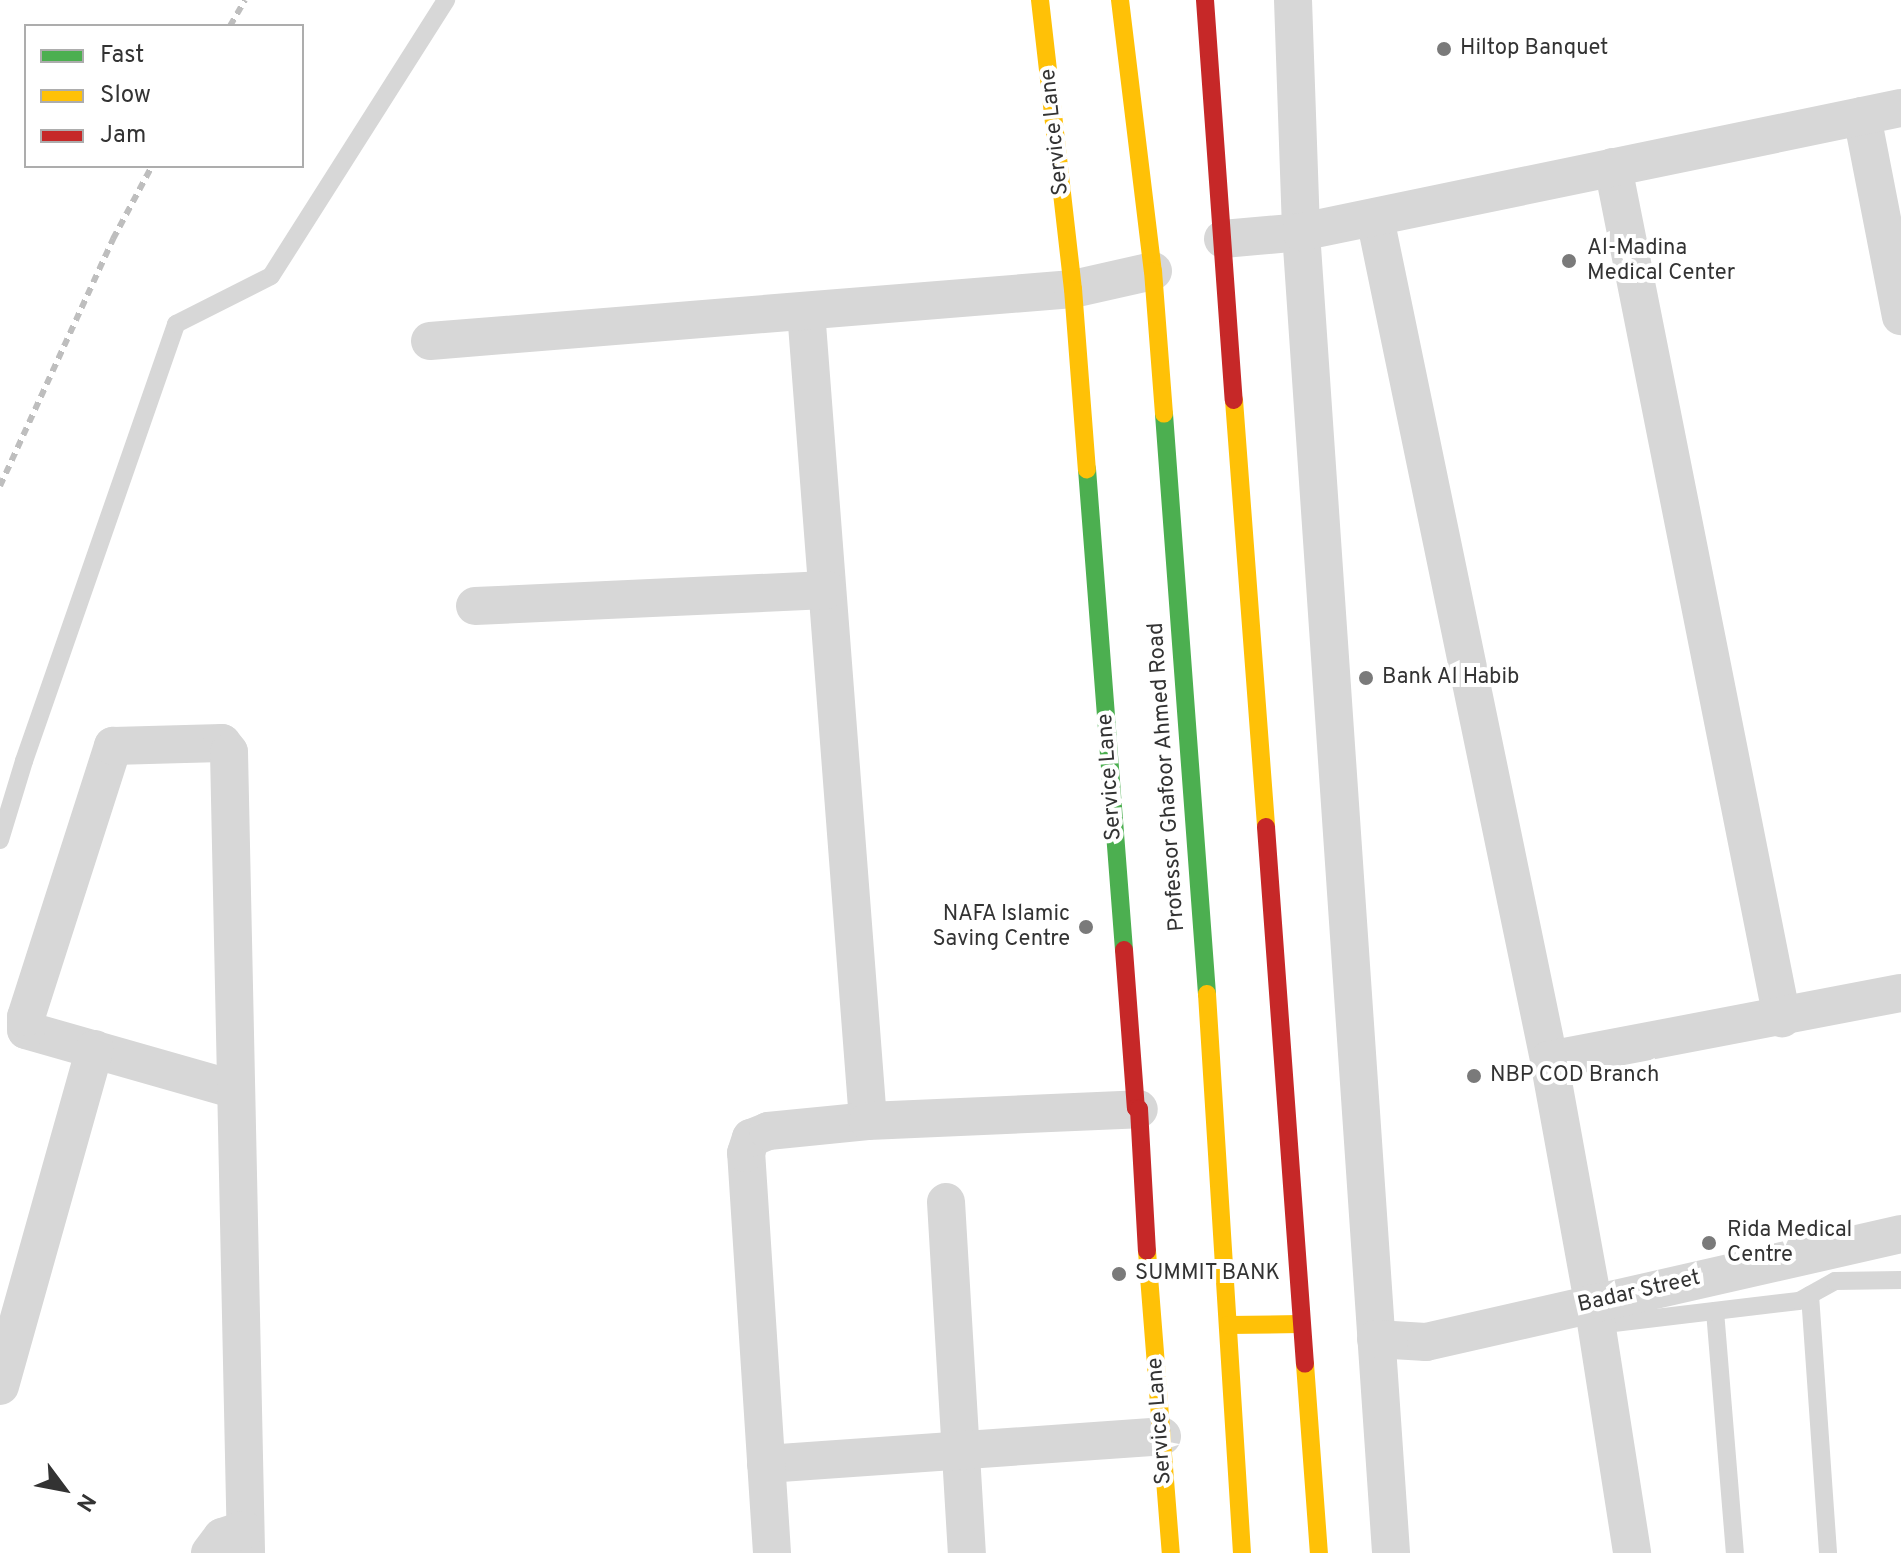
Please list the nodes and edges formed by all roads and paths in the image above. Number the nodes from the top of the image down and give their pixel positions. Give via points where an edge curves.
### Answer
1 (446, 0) edge
2 (1040, 0) edge
3 (1120, 0) edge
4 (1205, 0) edge
5 (1293, 0) edge
6 (1901, 108) edge
7 (1862, 116) junction
8 (1613, 167) junction
9 (1375, 218) junction
10 (1301, 232) junction
11 (1223, 239) junction
12 (1153, 271) junction
13 (1073, 289) junction
14 (806, 311) junction
15 (1901, 316) edge
16 (430, 341) dead end
17 (827, 590) junction
18 (475, 606) dead end
19 (0, 840) edge
20 (1901, 993) edge
21 (1782, 1018) junction
22 (95, 1049) junction
23 (1549, 1060) junction
24 (236, 1090) junction
25 (1139, 1109) junction
26 (868, 1121) junction
27 (946, 1202) dead end
28 (1901, 1234) edge
29 (1901, 1280) edge
30 (1810, 1295) junction
31 (1715, 1311) junction
32 (1595, 1314) junction
33 (1300, 1324) junction
34 (1228, 1325) junction
35 (1376, 1339) junction
36 (0, 1386) edge
37 (1162, 1436) junction
38 (961, 1452) junction
39 (766, 1464) junction
40 (245, 1541) edge
41 (210, 1553) edge
42 (772, 1553) edge
43 (967, 1553) edge
44 (1171, 1553) edge
45 (1242, 1553) edge
46 (1319, 1553) edge
47 (1391, 1553) edge
48 (1632, 1553) edge
49 (1735, 1553) edge
50 (1828, 1553) edge

1 - 19 lane via 271,276 176,324
2 - 13 main road, Service Lane
3 - 12 main road, Professor Ghafoor Ahmed Road
4 - 11 main road
5 - 10 street
6 - 7 street
7 - 8 street
7 - 15 street
8 - 9 street
8 - 21 street
9 - 10 street
9 - 23 street
10 - 11 street
10 - 35 street
11 - 33 main road
12 - 13 street
12 - 34 main road, Professor Ghafoor Ahmed Road
13 - 14 street
13 - 25 main road, Service Lane
14 - 16 street
14 - 17 street
17 - 18 street
17 - 26 street
20 - 21 street
21 - 23 street
22 - 24 street
22 - 24 street via 26,1030 26,1017 110,752 123,744 222,743 229,752
22 - 36 street
23 - 32 street
24 - 40 street
25 - 26 street
25 - 37 main road, Service Lane
26 - 39 street via 768,1131 751,1138 746,1153
27 - 38 street
28 - 32 street, Badar Street
29 - 30 lane via 1835,1281
30 - 31 lane via 1799,1301
30 - 50 lane
31 - 32 lane
31 - 49 lane
32 - 35 street, Badar Street via 1426,1342
32 - 48 street
33 - 34 main road
33 - 46 main road
34 - 45 main road, Professor Ghafoor Ahmed Road
35 - 47 street
37 - 38 street
37 - 44 main road, Service Lane
38 - 39 street
38 - 43 street
39 - 42 street
40 - 41 street via 222,1537

